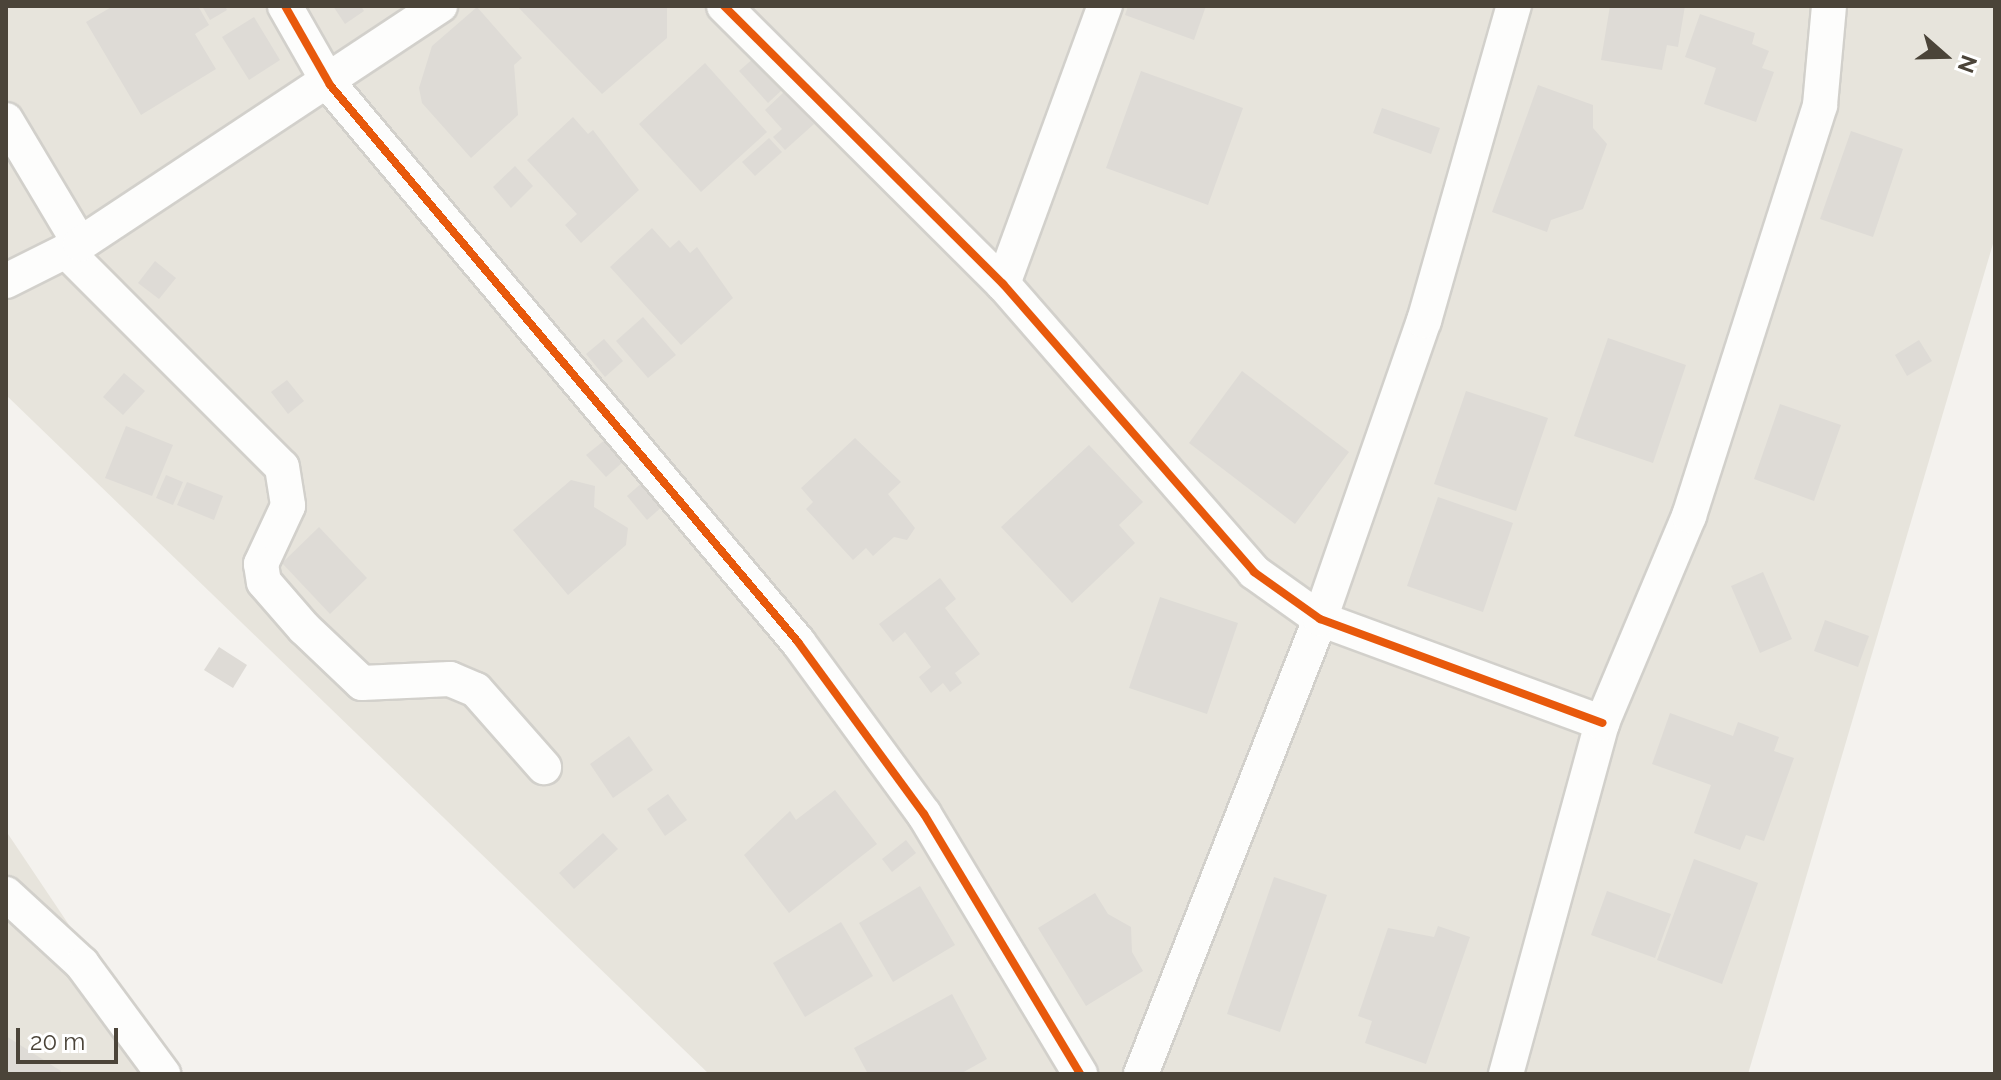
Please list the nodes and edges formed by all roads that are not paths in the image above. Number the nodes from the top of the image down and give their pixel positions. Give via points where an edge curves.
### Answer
1 (285, 6) edge
2 (440, 6) edge
3 (724, 6) edge
4 (1105, 6) edge
5 (1514, 6) edge
6 (1829, 6) edge
7 (330, 85) junction
8 (6, 120) edge
9 (73, 247) junction
10 (6, 281) edge
11 (1003, 284) junction
12 (1320, 619) junction
13 (1602, 723) junction
14 (544, 767) dead end
15 (6, 894) edge
16 (163, 1074) edge
17 (1080, 1074) edge
18 (1141, 1074) edge
19 (1506, 1074) edge

1 - 7 street
2 - 7 street
3 - 11 street
4 - 11 street
5 - 12 street via 1424,321
6 - 13 street via 1820,105 1689,516
7 - 9 street
7 - 17 street via 798,642 924,814
8 - 9 street
9 - 10 street
9 - 14 street via 282,467 288,506 262,573 304,628 362,683 450,679 476,690
11 - 12 street via 1254,572
12 - 13 street
12 - 18 street
13 - 19 street
15 - 16 street via 91,973

